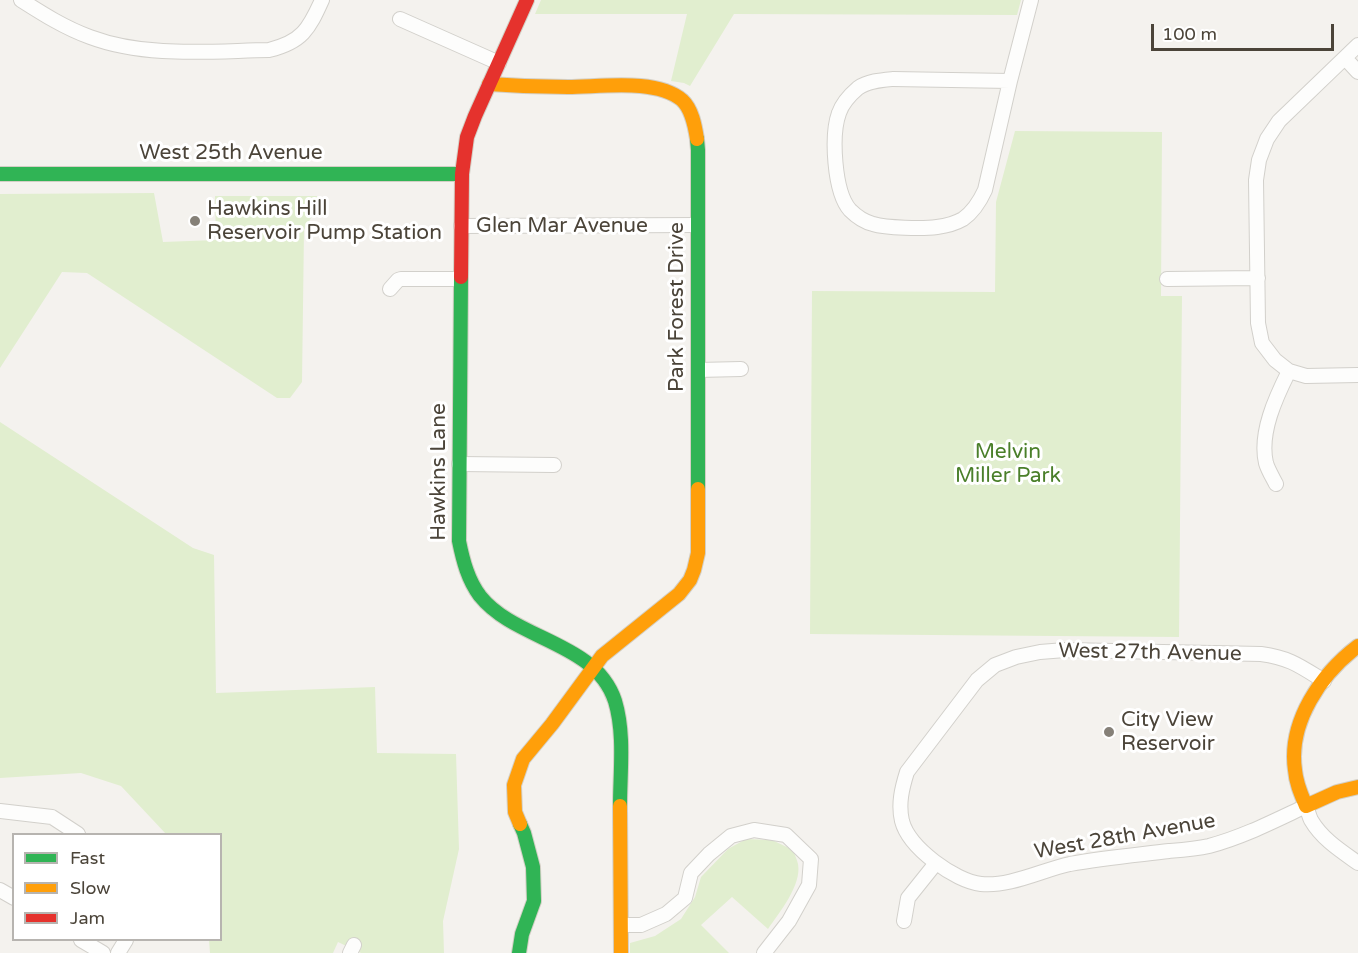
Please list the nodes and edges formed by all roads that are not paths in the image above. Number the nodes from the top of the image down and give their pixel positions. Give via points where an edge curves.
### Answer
1 (21, 0) edge
2 (322, 0) edge
3 (527, 0) edge
4 (1031, 0) edge
5 (400, 19) dead end
6 (1358, 45) edge
7 (1345, 58) junction
8 (499, 63) junction
9 (1358, 72) edge
10 (1010, 81) junction
11 (489, 84) junction
12 (0, 174) edge
13 (462, 174) junction
14 (698, 225) junction
15 (461, 226) junction
16 (1258, 278) junction
17 (461, 279) junction
18 (1167, 279) dead end
19 (390, 289) dead end
20 (741, 369) dead end
21 (698, 370) junction
22 (1289, 371) junction
23 (1358, 375) edge
24 (459, 464) junction
25 (554, 465) dead end
26 (1276, 484) dead end
27 (1358, 646) edge
28 (594, 667) junction
29 (1324, 681) junction
30 (1358, 787) edge
31 (1306, 807) junction
32 (0, 811) edge
33 (76, 833) edge
34 (936, 863) junction
35 (1358, 863) edge
36 (962, 879) joint
37 (904, 921) dead end
38 (621, 925) junction
39 (84, 941) edge
40 (103, 953) edge
41 (519, 953) edge
42 (621, 953) edge
43 (764, 953) edge

1 - 2 street via 60,24 93,38 136,48 186,51 269,50 284,46 298,39
3 - 8 street, Hawkins Lane
4 - 10 street
5 - 8 street
6 - 7 street
7 - 9 street
7 - 16 street via 1279,121 1267,139 1256,180
8 - 11 street, Hawkins Lane
10 - 10 street via 985,190 962,220 936,227 883,227 849,209 838,184 836,124 839,111 859,87 893,79
11 - 13 street, Hawkins Lane via 467,137
11 - 14 street, Park Forest Drive via 640,86 666,91 683,100 694,121 698,150
12 - 13 street, West 25th Avenue
13 - 15 street, Hawkins Lane
14 - 15 street, Glen Mar Avenue
14 - 21 street, Park Forest Drive
15 - 17 street, Hawkins Lane
16 - 18 street
16 - 22 street via 1262,343
17 - 19 street via 401,279
17 - 24 street, Hawkins Lane
20 - 21 street
21 - 28 street, Park Forest Drive via 696,570 679,594 602,656
22 - 23 street via 1306,376
22 - 26 street via 1268,420 1265,441 1266,463
24 - 25 street
24 - 28 street, Hawkins Lane via 462,561 480,596 511,621
27 - 29 street
28 - 38 street, Hawkins Lane via 617,706
28 - 41 street, Park Forest Drive via 523,759 514,785 515,812 533,867 534,901
29 - 31 street via 1306,706 1295,740 1295,774
29 - 34 street, West 27th Avenue via 1296,663 1261,654 1065,650 1016,657 994,665 977,680 907,772 902,788 903,824
30 - 31 street, West 28th Avenue
31 - 35 street via 1324,836
31 - 36 street, West 28th Avenue via 1235,839 1207,847 1069,864 1001,884
32 - 33 street via 52,817
34 - 36 street, West 27th Avenue
34 - 37 street via 908,898
38 - 42 street, Hawkins Lane
38 - 43 street via 641,925 666,914 685,898 691,873 731,836 754,830 786,835 811,859 809,885 789,921
39 - 40 street

